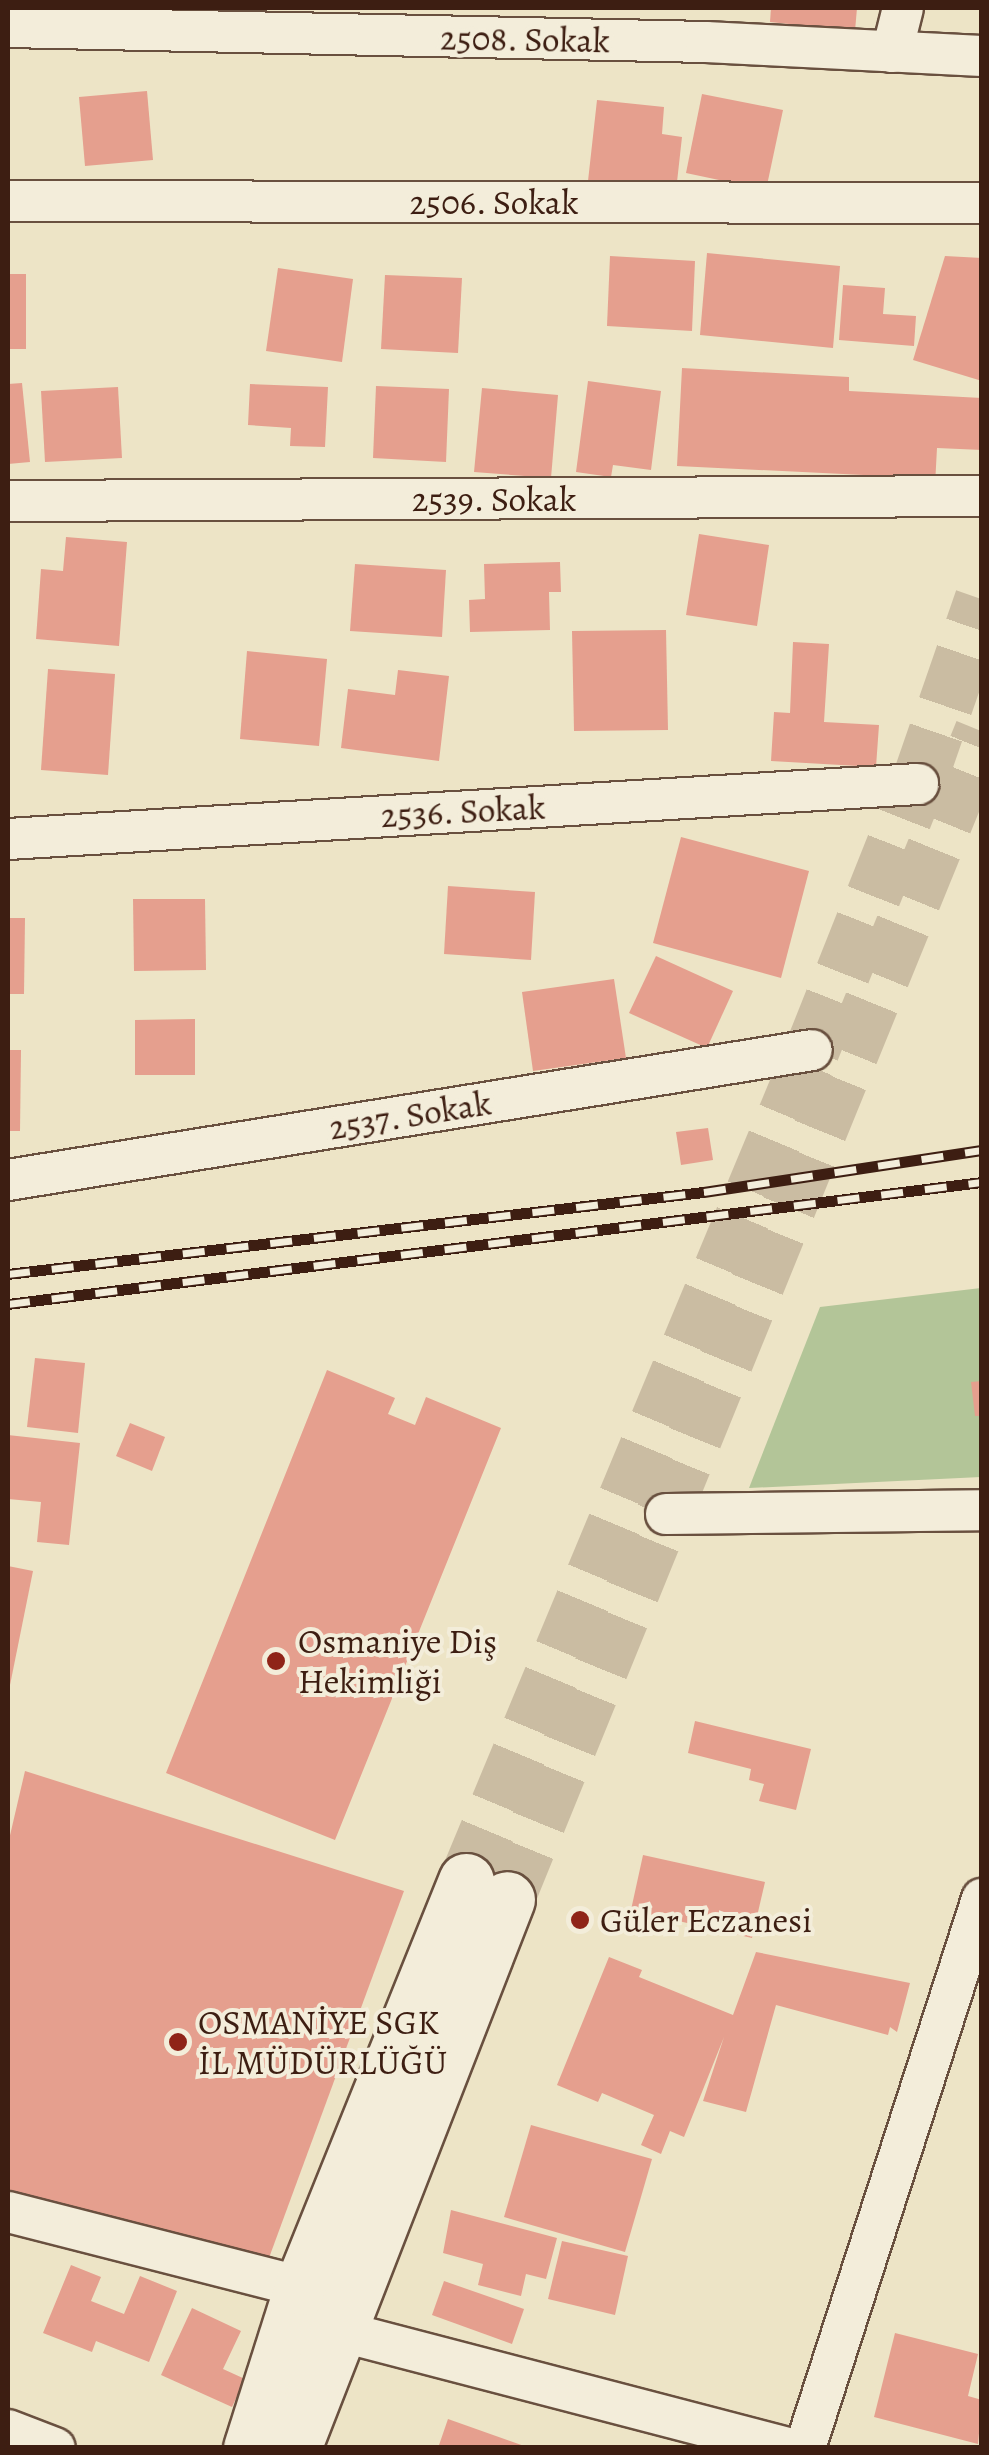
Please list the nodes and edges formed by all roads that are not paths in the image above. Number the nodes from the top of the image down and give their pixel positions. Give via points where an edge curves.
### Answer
1 (903, 8) edge
2 (440, 22) edge
3 (710, 25) edge
4 (8, 27) edge
5 (892, 52) junction
6 (982, 56) edge
7 (8, 200) edge
8 (982, 203) edge
9 (982, 496) edge
10 (8, 502) edge
11 (918, 784) dead end
12 (8, 839) edge
13 (812, 1050) dead end
14 (8, 1180) edge
15 (982, 1510) edge
16 (666, 1514) dead end
17 (982, 1900) edge
18 (8, 2212) edge
19 (302, 2287) junction
20 (338, 2331) junction
21 (8, 2430) edge
22 (55, 2448) edge
23 (251, 2448) edge
24 (293, 2448) edge
25 (787, 2448) edge
26 (805, 2448) edge

1 - 5 street
2 - 3 street, 2508. Sokak
2 - 4 street, 2508. Sokak
3 - 5 street, 2508. Sokak
5 - 6 street, 2508. Sokak
7 - 8 street, 2506. Sokak
9 - 10 street, 2539. Sokak
11 - 12 street, 2536. Sokak
13 - 14 street, 2537. Sokak
15 - 16 street
17 - 26 street
18 - 19 street
19 - 20 main road via 487,1890
19 - 23 main road
20 - 24 main road
20 - 25 street
21 - 22 street

